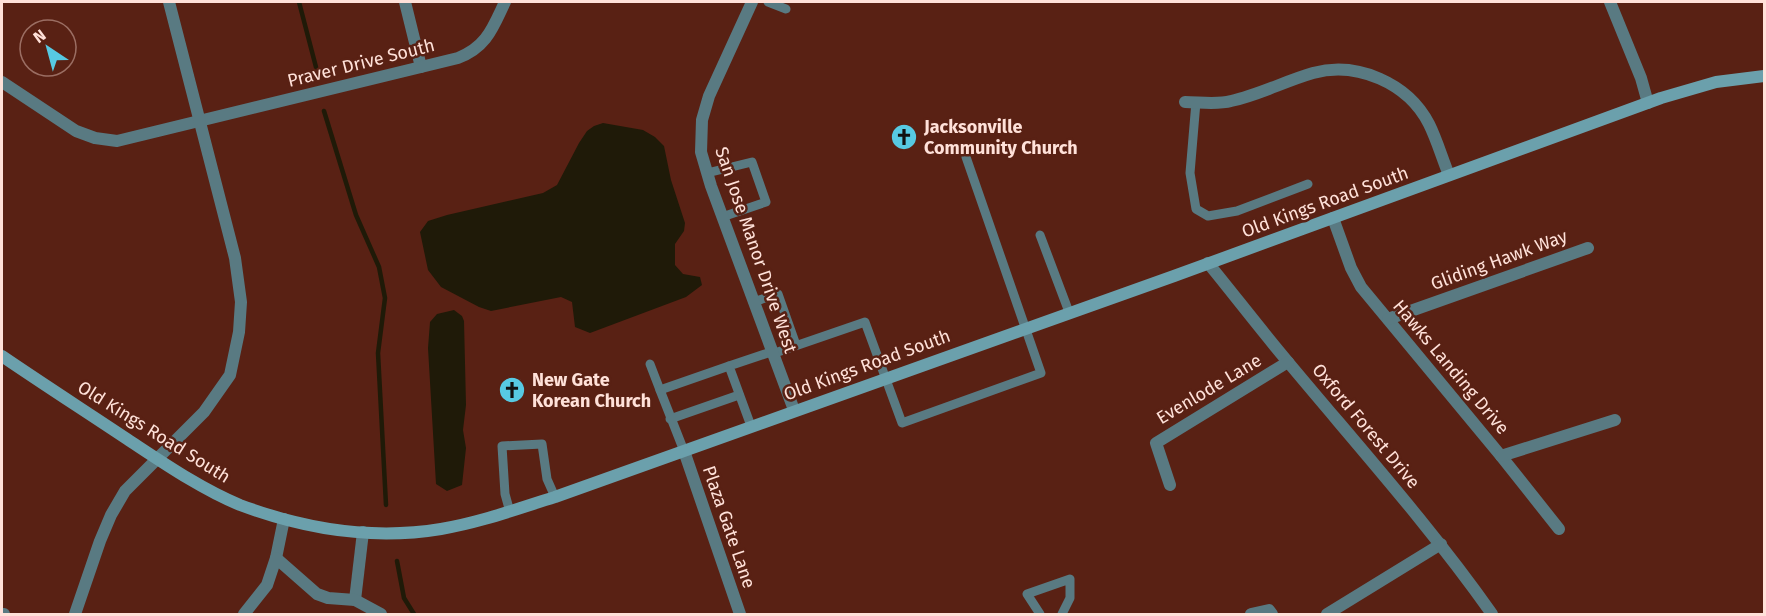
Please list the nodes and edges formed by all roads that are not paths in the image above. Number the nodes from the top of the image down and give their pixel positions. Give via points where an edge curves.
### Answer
1 (170, 2) edge
2 (405, 2) edge
3 (505, 2) edge
4 (752, 2) edge
5 (768, 2) edge
6 (1613, 3) edge
7 (786, 9) dead end
8 (421, 67) junction
9 (1764, 76) edge
10 (2, 82) edge
11 (1191, 102) joint
12 (1648, 103) junction
13 (200, 122) junction
14 (966, 157) dead end
15 (707, 173) junction
16 (1449, 175) junction
17 (1308, 184) dead end
18 (722, 217) junction
19 (1333, 218) junction
20 (1040, 235) dead end
21 (1588, 248) dead end
22 (1208, 263) junction
23 (753, 302) junction
24 (1069, 312) junction
25 (1388, 319) junction
26 (1025, 328) junction
27 (796, 345) junction
28 (771, 353) junction
29 (2, 356) edge
30 (1288, 362) junction
31 (650, 364) dead end
32 (729, 366) junction
33 (886, 378) junction
34 (660, 390) junction
35 (739, 395) junction
36 (794, 411) junction
37 (670, 419) junction
38 (1615, 420) dead end
39 (751, 426) junction
40 (684, 451) junction
41 (1501, 456) junction
42 (157, 459) junction
43 (1170, 485) dead end
44 (555, 497) junction
45 (510, 512) junction
46 (284, 519) junction
47 (1559, 529) dead end
48 (363, 532) junction
49 (1441, 544) junction
50 (276, 558) junction
51 (355, 600) junction
52 (75, 615) edge
53 (244, 615) edge
54 (381, 615) edge
55 (740, 615) edge
56 (1040, 615) edge
57 (1062, 615) edge
58 (1251, 615) edge
59 (1272, 615) edge
60 (1327, 615) edge
61 (1492, 615) edge

1 - 13 street
2 - 8 street
3 - 8 street, Praver Drive South via 483,42 466,54
4 - 15 street, San Jose Manor Drive West via 705,108 701,152
5 - 7 lane
6 - 12 street
8 - 13 street, Praver Drive South
9 - 12 street, Old Kings Road South via 1716,82
10 - 13 street, Praver Drive South via 76,131 95,138 117,141
11 - 16 street via 1229,102 1336,69 1361,72 1385,80 1405,93 1428,123
11 - 17 lane via 1190,173 1196,209 1208,216 1237,211
12 - 16 street, Old Kings Road South
13 - 42 street via 235,258 242,302 239,332 230,375 204,412
14 - 26 lane
15 - 18 street, San Jose Manor Drive West
15 - 18 lane via 752,162 766,202
16 - 19 street, Old Kings Road South
18 - 23 street, San Jose Manor Drive West
19 - 22 street, Old Kings Road South
19 - 25 street, Hawks Landing Drive via 1361,287
20 - 24 lane
21 - 25 street, Gliding Hawk Way
22 - 24 street, Old Kings Road South
22 - 30 street, Oxford Forest Drive
23 - 27 lane via 778,294
23 - 28 street, San Jose Manor Drive West
24 - 26 street, Old Kings Road South
25 - 41 street, Hawks Landing Drive
26 - 33 street, Old Kings Road South
26 - 33 lane via 1041,373 902,423
27 - 28 lane
27 - 33 lane via 865,322
28 - 32 lane
28 - 36 street, San Jose Manor Drive West
29 - 42 street, Old Kings Road South
30 - 43 street, Evenlode Lane via 1156,443
30 - 49 street, Oxford Forest Drive
31 - 34 lane
32 - 34 lane
32 - 35 lane
33 - 36 street, Old Kings Road South
34 - 37 lane
35 - 37 lane
35 - 39 lane
36 - 39 street, Old Kings Road South
37 - 40 lane
38 - 41 street
39 - 40 street, Old Kings Road South
40 - 44 street, Old Kings Road South
40 - 55 street, Plaza Gate Lane
41 - 47 street, Hawks Landing Drive
42 - 46 street, Old Kings Road South via 229,500
42 - 52 street via 125,491 111,515
44 - 45 street, Old Kings Road South
44 - 45 lane via 547,479 542,444 502,446
45 - 48 street, Old Kings Road South via 439,529
46 - 48 street, Old Kings Road South
46 - 50 street
48 - 51 street
49 - 60 street
49 - 61 street, Oxford Forest Drive
50 - 51 street via 317,594
50 - 53 street via 267,585
51 - 54 street
56 - 57 lane via 1027,594 1070,579 1070,598
58 - 59 street via 1269,610

